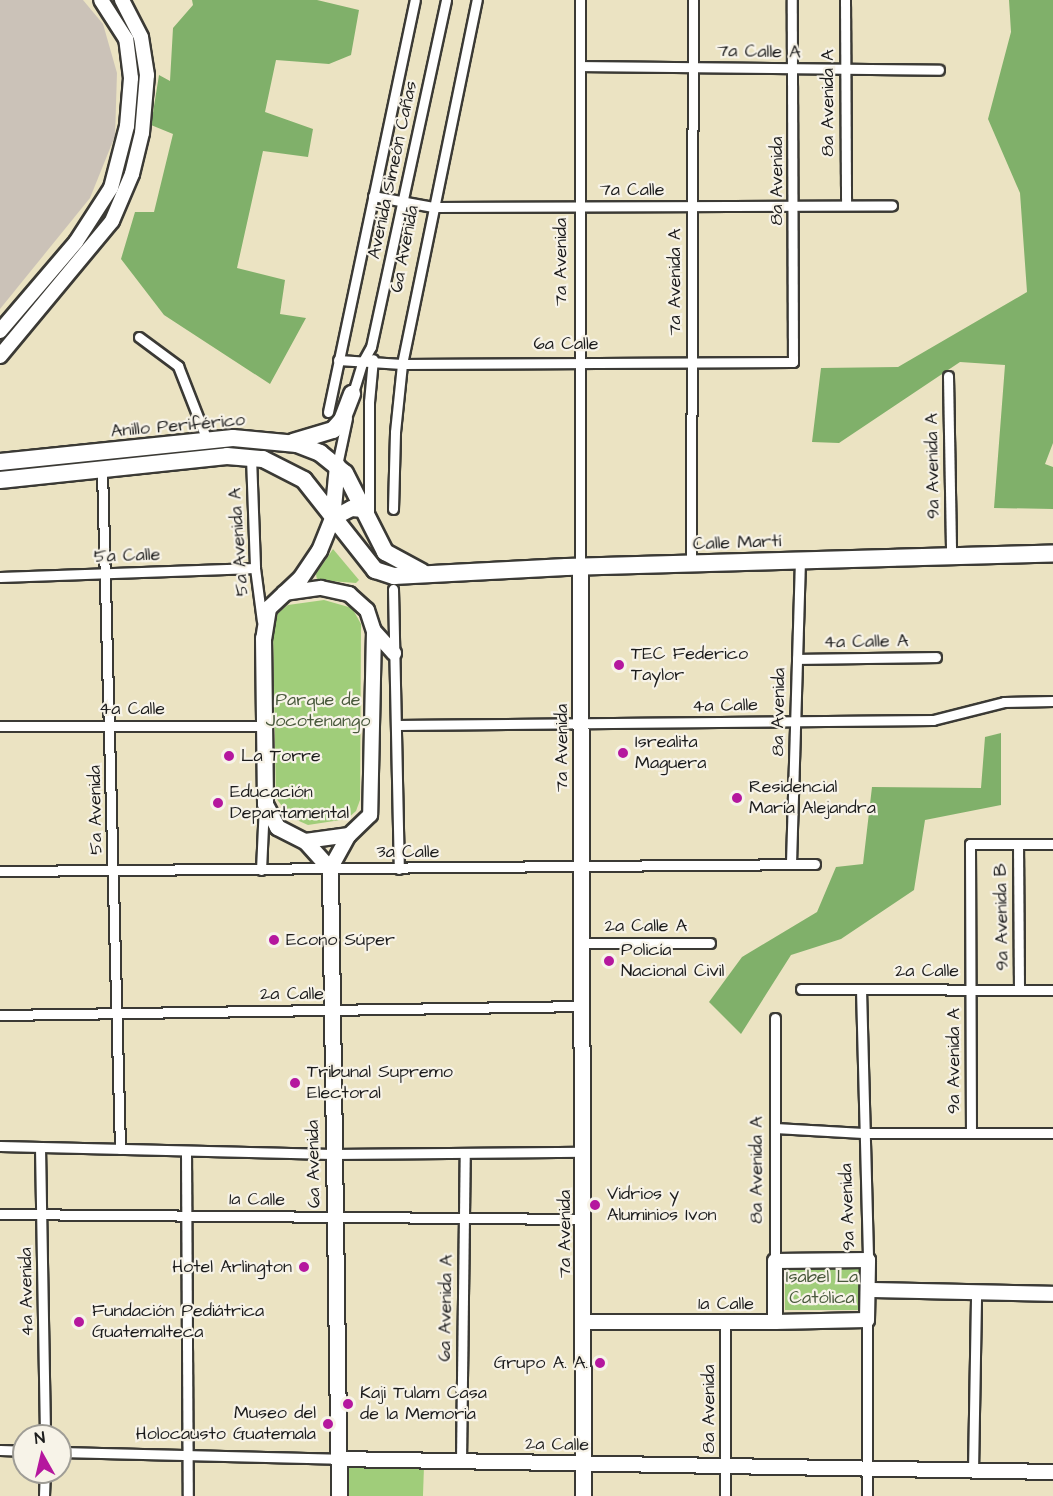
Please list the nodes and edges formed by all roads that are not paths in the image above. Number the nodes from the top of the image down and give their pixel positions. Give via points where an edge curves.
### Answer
1 (101, 0) edge
2 (122, 0) edge
3 (415, 0) edge
4 (446, 0) edge
5 (477, 0) edge
6 (580, 0) edge
7 (693, 0) edge
8 (792, 0) edge
9 (845, 0) edge
10 (144, 54) junction
11 (129, 57) junction
12 (580, 66) junction
13 (693, 67) junction
14 (793, 68) junction
15 (845, 69) junction
16 (939, 70) dead end
17 (373, 196) junction
18 (403, 201) junction
19 (846, 205) junction
20 (892, 205) dead end
21 (580, 206) junction
22 (692, 206) junction
23 (793, 206) junction
24 (433, 207) junction
25 (100, 211) junction
26 (112, 221) junction
27 (0, 331) edge
28 (138, 337) dead end
29 (371, 347) junction
30 (0, 356) edge
31 (338, 360) junction
32 (580, 360) junction
33 (692, 362) junction
34 (793, 362) joint
35 (362, 363) junction
36 (374, 363) junction
37 (402, 364) junction
38 (948, 376) dead end
39 (349, 402) junction
40 (207, 440) junction
41 (289, 443) junction
42 (251, 456) junction
43 (0, 462) edge
44 (337, 465) junction
45 (102, 470) junction
46 (0, 480) edge
47 (393, 508) dead end
48 (366, 517) junction
49 (338, 525) junction
50 (1053, 553) edge
51 (951, 556) junction
52 (800, 561) junction
53 (691, 564) junction
54 (580, 566) junction
55 (255, 568) junction
56 (422, 572) junction
57 (105, 573) junction
58 (0, 577) edge
59 (393, 589) dead end
60 (284, 593) junction
61 (263, 626) junction
62 (374, 631) junction
63 (394, 653) junction
64 (936, 657) dead end
65 (797, 659) junction
66 (1053, 701) edge
67 (795, 722) junction
68 (581, 723) junction
69 (396, 725) junction
70 (0, 726) edge
71 (111, 726) junction
72 (264, 726) junction
73 (265, 799) junction
74 (349, 835) junction
75 (305, 841) junction
76 (1018, 844) junction
77 (1053, 844) edge
78 (791, 863) junction
79 (815, 864) dead end
80 (582, 867) junction
81 (330, 869) junction
82 (399, 869) junction
83 (261, 870) junction
84 (0, 871) edge
85 (114, 871) junction
86 (583, 943) junction
87 (710, 943) dead end
88 (801, 989) dead end
89 (861, 989) junction
90 (970, 990) junction
91 (1019, 990) junction
92 (1053, 990) edge
93 (583, 1006) junction
94 (331, 1012) junction
95 (117, 1013) junction
96 (0, 1015) edge
97 (775, 1018) dead end
98 (775, 1128) junction
99 (863, 1133) junction
100 (971, 1133) junction
101 (1053, 1133) edge
102 (0, 1146) edge
103 (40, 1148) junction
104 (120, 1149) junction
105 (186, 1151) junction
106 (584, 1152) junction
107 (332, 1154) junction
108 (465, 1155) junction
109 (0, 1214) edge
110 (42, 1215) junction
111 (186, 1216) junction
112 (335, 1219) junction
113 (585, 1219) junction
114 (464, 1220) junction
115 (868, 1260) junction
116 (775, 1262) junction
117 (867, 1290) junction
118 (976, 1291) junction
119 (1053, 1294) edge
120 (867, 1320) junction
121 (585, 1322) junction
122 (725, 1322) junction
123 (775, 1322) junction
124 (45, 1424) edge
125 (72, 1452) edge
126 (188, 1455) junction
127 (338, 1459) junction
128 (461, 1461) junction
129 (584, 1464) junction
130 (725, 1467) junction
131 (866, 1470) junction
132 (973, 1471) junction
133 (1053, 1472) edge
134 (188, 1496) edge
135 (339, 1496) edge
136 (583, 1496) edge
137 (725, 1496) edge
138 (867, 1496) edge

1 - 11 street via 126,39
2 - 10 street
3 - 17 street
4 - 18 street, Avenida Simeón Cañas
5 - 24 street, 6a Avenida
6 - 12 street, 7a Avenida
7 - 13 street, 7a Avenida A
8 - 14 street, 8a Avenida
9 - 15 street, 8a Avenida A
10 - 11 street
10 - 26 street via 147,104 142,133 132,174
11 - 25 street via 131,102 127,126 111,188
12 - 13 street, 7a Calle A
12 - 21 street, 7a Avenida
13 - 14 street, 7a Calle A
13 - 22 street, 7a Avenida A
14 - 15 street, 7a Calle A
14 - 23 street, 8a Avenida
15 - 16 street, 7a Calle A
15 - 19 street, 8a Avenida A
17 - 18 street, 7a Calle
17 - 31 street
18 - 24 street, 7a Calle
18 - 29 street, Avenida Simeón Cañas
19 - 20 street, 7a Calle
19 - 23 street, 7a Calle
21 - 22 street, 7a Calle
21 - 24 street, 7a Calle
21 - 32 street, 7a Avenida
22 - 23 street, 7a Calle
22 - 33 street, 7a Avenida A
23 - 34 street, 8a Avenida
24 - 37 street, 6a Avenida
25 - 26 street
25 - 27 street
26 - 30 street
28 - 40 street via 178,366
29 - 35 street, Avenida Simeón Cañas
29 - 36 street, Avenida Simeón Cañas
31 - 35 street, 6a Calle
31 - 39 street via 328,410
32 - 33 street, 6a Calle
32 - 37 street, 6a Calle
32 - 54 street, 7a Avenida
33 - 34 street, 6a Calle
33 - 53 street, 7a Avenida A
35 - 36 street, 6a Calle
35 - 39 street, Avenida Simeón Cañas
36 - 37 street, 6a Calle
36 - 48 street, Avenida Simeón Cañas
37 - 47 street, 6a Avenida
38 - 51 street, 9a Avenida A
39 - 41 highway via 340,424 330,432
39 - 44 street, Avenida Simeón Cañas
40 - 41 highway, Anillo Periférico via 244,437
40 - 43 highway, Anillo Periférico
41 - 44 highway, Anillo Periférico via 320,453
42 - 45 highway, Anillo Periférico
42 - 49 highway, Anillo Periférico via 275,463 304,480
42 - 55 street, 5a Avenida A
44 - 48 highway, Anillo Periférico via 352,482
44 - 49 main road
45 - 46 highway, Anillo Periférico
45 - 57 street, 5a Avenida
48 - 49 main road via 351,508
48 - 49 highway via 362,537
48 - 56 highway via 385,552
49 - 56 highway, Calle Martí via 381,573 405,577
49 - 60 main road
50 - 51 highway, Calle Martí
51 - 52 highway, Calle Martí
52 - 53 highway, Calle Martí
52 - 65 street, 8a Avenida
53 - 54 highway, Calle Martí
54 - 56 highway, Calle Martí
54 - 68 main road, 7a Avenida
55 - 57 street, 5a Calle
55 - 61 street, 5a Avenida A
57 - 58 street, 5a Calle
57 - 71 street, 5a Avenida
59 - 63 street
60 - 61 main road via 268,608
60 - 62 street via 321,588 349,594 367,610
61 - 72 main road
62 - 63 street
62 - 74 street via 372,805 368,819
63 - 69 street
64 - 65 street, 4a Calle A
65 - 67 street, 8a Avenida
66 - 67 street, 4a Calle via 1004,702 933,720
67 - 68 street, 4a Calle
67 - 78 street, 8a Avenida
68 - 69 street, 4a Calle
68 - 80 main road, 7a Avenida
69 - 82 street
70 - 71 street, 4a Calle
71 - 72 street, 4a Calle
71 - 85 street, 5a Avenida
72 - 73 main road
73 - 75 main road via 277,827
73 - 83 street
74 - 75 street
74 - 81 street
75 - 81 main road
76 - 77 street
76 - 90 street, 9a Avenida A via 970,844
76 - 91 street, 9a Avenida B
78 - 79 street, 3a Calle
78 - 80 street, 3a Calle
80 - 82 street, 3a Calle
80 - 86 main road, 7a Avenida
81 - 82 street, 3a Calle
81 - 83 street, 3a Calle
81 - 94 main road, 6a Avenida
83 - 85 street, 3a Calle
84 - 85 street, 3a Calle
85 - 95 street, 5a Avenida
86 - 87 street, 2a Calle A
86 - 93 main road, 7a Avenida
88 - 89 street, 2a Calle
89 - 90 street, 2a Calle
89 - 99 street, 9a Avenida
90 - 91 street, 2a Calle
90 - 100 street, 9a Avenida A
91 - 92 street, 2a Calle
93 - 94 street, 2a Calle
93 - 106 main road, 7a Avenida
94 - 95 street, 2a Calle
94 - 107 main road, 6a Avenida
95 - 96 street, 2a Calle
95 - 104 street, 5a Avenida
97 - 98 street, 8a Avenida A
98 - 99 street
98 - 116 street, 8a Avenida A
99 - 100 street
99 - 115 street, 9a Avenida
100 - 101 street
102 - 103 street
103 - 104 street
103 - 110 street, 4a Avenida
104 - 105 street
105 - 107 street
105 - 111 street
106 - 108 street
106 - 113 main road, 7a Avenida
107 - 108 street
107 - 112 main road, 6a Avenida
108 - 114 street, 6a Avenida A
109 - 110 street, 1a Calle
110 - 111 street, 1a Calle
110 - 124 street, 4a Avenida
111 - 112 street, 1a Calle
111 - 126 street
112 - 114 street, 1a Calle
112 - 127 main road, 6a Avenida
113 - 114 street, 1a Calle
113 - 121 main road, 7a Avenida
114 - 128 street, 6a Avenida A
115 - 116 street
115 - 117 street, 9a Avenida
116 - 123 street, 8a Avenida A
117 - 118 street
117 - 120 street, 9a Avenida
118 - 119 street
118 - 132 street
120 - 123 street, 1a Calle
120 - 131 street, 9a Avenida
121 - 122 street, 1a Calle
121 - 129 main road, 7a Avenida
122 - 123 street, 1a Calle
122 - 130 street, 8a Avenida
125 - 126 street, 2a Calle
126 - 127 street, 2a Calle
126 - 134 street
127 - 128 street, 2a Calle
127 - 135 main road, 6a Avenida
128 - 129 street, 2a Calle
129 - 130 street, 2a Calle
129 - 136 main road, 7a Avenida
130 - 131 street, 2a Calle
130 - 137 street, 8a Avenida
131 - 132 street, 2a Calle
131 - 138 street, 9a Avenida
132 - 133 street, 2a Calle

